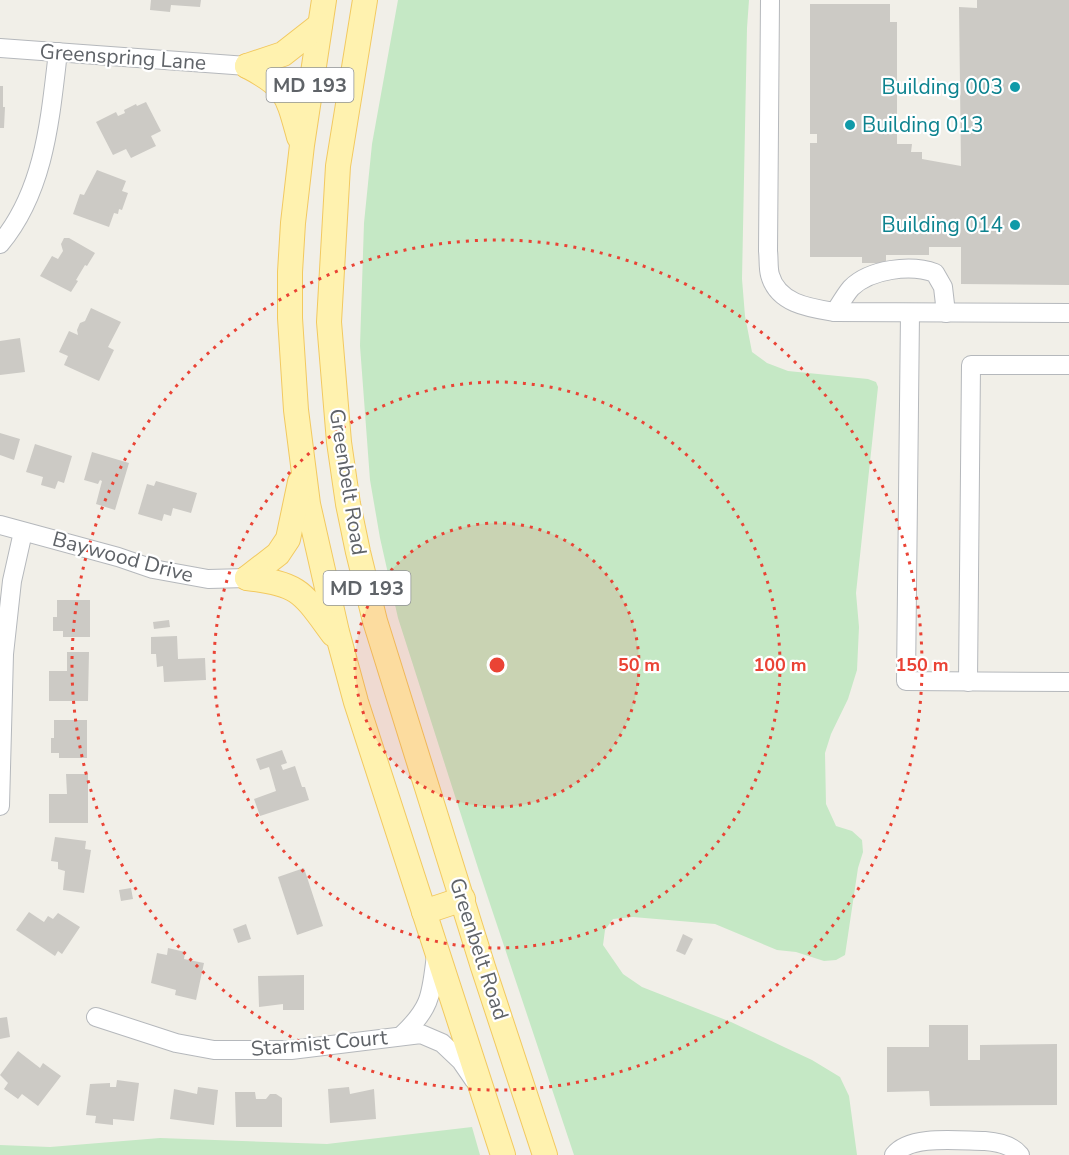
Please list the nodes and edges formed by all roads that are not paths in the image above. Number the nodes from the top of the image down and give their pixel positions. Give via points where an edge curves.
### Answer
1 (324, 0) edge
2 (365, 0) edge
3 (770, 0) edge
4 (320, 25) junction
5 (0, 48) edge
6 (58, 52) junction
7 (247, 66) junction
8 (302, 145) junction
9 (0, 244) edge
10 (835, 312) junction
11 (910, 313) junction
12 (946, 313) junction
13 (1069, 313) edge
14 (1069, 365) edge
15 (303, 468) junction
16 (0, 525) edge
17 (23, 532) junction
18 (247, 578) junction
19 (340, 644) junction
20 (968, 682) junction
21 (1069, 682) edge
22 (0, 806) edge
23 (463, 899) junction
24 (424, 912) junction
25 (436, 953) junction
26 (96, 1017) dead end
27 (402, 1035) junction
28 (482, 1091) junction
29 (503, 1155) edge
30 (545, 1155) edge
31 (894, 1155) edge
32 (1020, 1155) edge

1 - 4 main road, Greenbelt Road / MD 193
2 - 23 main road, Greenbelt Road / MD 193 via 338,166 333,223 329,322 339,442 354,533 375,621
3 - 10 street via 769,274 776,291 791,301
4 - 7 main road via 283,54
4 - 8 main road, Greenbelt Road / MD 193
5 - 6 street, Greenspring Lane
6 - 7 street, Greenspring Lane
6 - 9 street via 47,139 34,183
7 - 8 main road via 270,78 285,93
8 - 15 main road, Greenbelt Road / MD 193 via 292,243 290,318
10 - 11 street
10 - 12 street via 850,289 870,275 916,269 935,273 943,287
11 - 12 street
11 - 20 street via 906,681
12 - 13 street
14 - 20 street via 971,365
15 - 18 main road via 288,539 278,554
15 - 19 main road, Greenbelt Road / MD 193
16 - 17 street, Baywood Drive
17 - 18 street, Baywood Drive via 181,575
17 - 22 street via 12,581 4,654
18 - 19 main road via 278,581 297,590
19 - 24 main road, Greenbelt Road / MD 193
20 - 21 street
23 - 24 main road
23 - 30 main road, Greenbelt Road / MD 193
24 - 25 main road, Greenbelt Road / MD 193
25 - 27 street via 431,997 418,1020
25 - 28 main road, Greenbelt Road / MD 193
26 - 27 street, Starmist Court via 176,1043 214,1050 291,1050
27 - 28 street, Starmist Court via 421,1034 442,1043 461,1061
28 - 29 main road, Greenbelt Road / MD 193
31 - 32 street via 912,1143 985,1141 1016,1150

